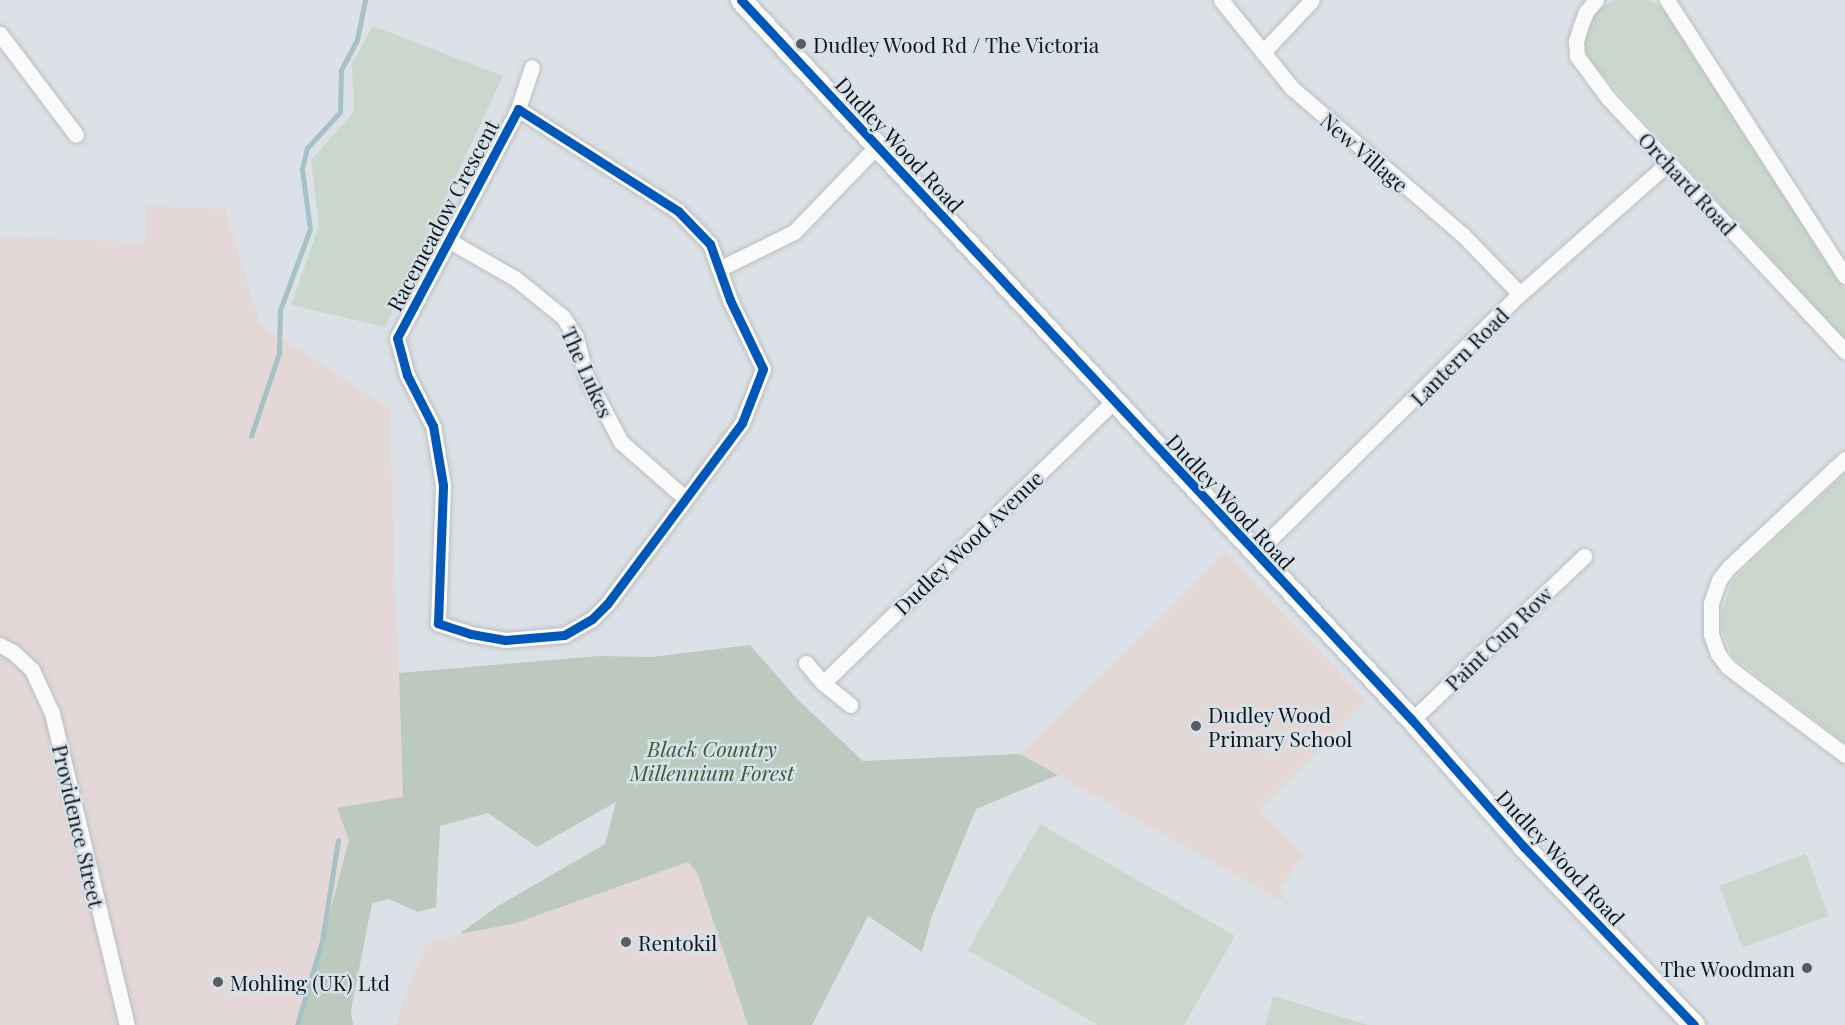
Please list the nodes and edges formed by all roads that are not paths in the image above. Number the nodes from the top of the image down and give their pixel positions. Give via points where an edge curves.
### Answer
1 (741, 0) edge
2 (1221, 0) edge
3 (1312, 0) edge
4 (1596, 0) edge
5 (1667, 0) edge
6 (0, 35) edge
7 (1263, 52) junction
8 (532, 67) dead end
9 (518, 109) junction
10 (76, 135) dead end
11 (877, 146) junction
12 (1668, 163) junction
13 (448, 240) junction
14 (719, 269) junction
15 (1845, 276) edge
16 (1520, 294) junction
17 (1845, 351) edge
18 (1114, 401) junction
19 (1845, 459) edge
20 (686, 499) junction
21 (1255, 554) junction
22 (1584, 556) dead end
23 (0, 645) edge
24 (806, 663) dead end
25 (823, 683) junction
26 (850, 705) dead end
27 (1412, 720) junction
28 (1845, 755) edge
29 (127, 1025) edge
30 (1695, 1025) edge

1 - 11 street, Dudley Wood Road
2 - 7 street, New Village
3 - 7 street
4 - 12 street, Orchard Road via 1580,28 1577,56 1608,98
5 - 15 street
6 - 10 street
7 - 16 street, New Village via 1292,88 1463,235
8 - 9 street, Racemeadow Crescent
9 - 13 street, Racemeadow Crescent
9 - 14 street, Racemeadow Crescent via 678,211 710,244
11 - 14 street via 794,232
11 - 18 street, Dudley Wood Road
12 - 16 street, Lantern Road
12 - 17 street, Orchard Road
13 - 20 street, The Lukes via 516,279 563,317 576,337 586,375 621,442
13 - 20 street, Racemeadow Crescent via 397,338 407,375 433,426 443,485 438,623 506,640 564,634 592,619 607,604
14 - 20 street, Racemeadow Crescent via 763,369 742,423
16 - 21 street, Lantern Road
18 - 21 street, Dudley Wood Road
18 - 25 street, Dudley Wood Avenue
19 - 28 street via 1719,580 1711,603 1711,634 1728,667
21 - 27 street, Dudley Wood Road
22 - 27 street, Paint Cup Row
23 - 29 street, Providence Street via 32,670 52,713
24 - 25 street
25 - 26 street
27 - 30 street, Dudley Wood Road via 1524,847

